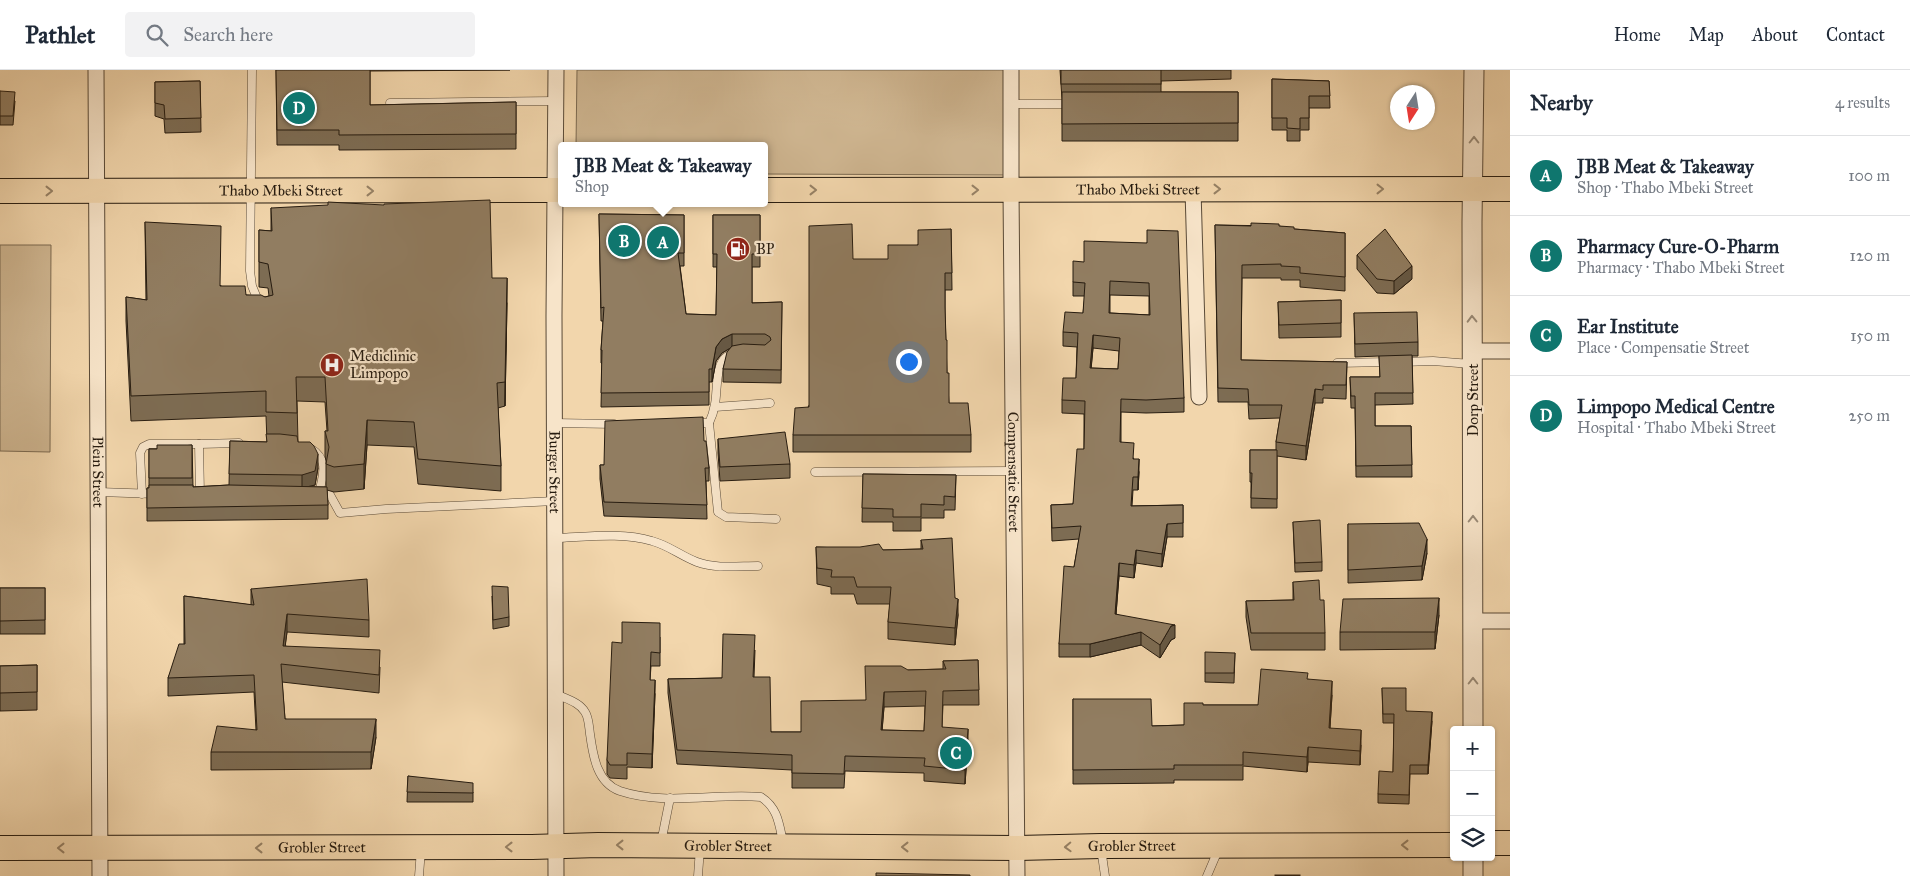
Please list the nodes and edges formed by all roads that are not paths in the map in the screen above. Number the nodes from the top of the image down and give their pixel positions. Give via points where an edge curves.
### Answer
1 (96, 70) edge
2 (252, 70) edge
3 (556, 70) edge
4 (1011, 70) edge
5 (1474, 70) edge
6 (555, 101) junction
7 (390, 103) edge
8 (1011, 104) junction
9 (1081, 104) edge
10 (1472, 189) junction
11 (1510, 189) edge
12 (558, 190) edge
13 (768, 190) edge
14 (1011, 190) junction
15 (1193, 190) junction
16 (0, 191) edge
17 (96, 191) junction
18 (251, 192) junction
19 (262, 309) edge
20 (1510, 351) edge
21 (738, 353) edge
22 (1473, 357) junction
23 (1327, 363) edge
24 (1199, 397) dead end
25 (770, 403) dead end
26 (715, 407) junction
27 (554, 423) junction
28 (710, 423) junction
29 (627, 424) edge
30 (682, 424) edge
31 (711, 442) junction
32 (720, 442) edge
33 (244, 443) edge
34 (199, 444) junction
35 (303, 446) edge
36 (1013, 470) junction
37 (815, 472) dead end
38 (99, 492) junction
39 (142, 494) junction
40 (161, 494) edge
41 (190, 494) edge
42 (555, 501) junction
43 (776, 519) dead end
44 (556, 538) junction
45 (758, 566) dead end
46 (1473, 621) junction
47 (1510, 621) edge
48 (556, 694) junction
49 (1473, 726) edge
50 (670, 798) junction
51 (1510, 843) edge
52 (1450, 844) edge
53 (1495, 844) edge
54 (661, 846) junction
55 (700, 846) junction
56 (784, 846) junction
57 (1101, 846) junction
58 (422, 847) junction
59 (558, 847) junction
60 (1220, 847) junction
61 (0, 848) edge
62 (100, 848) junction
63 (1018, 848) junction
64 (1473, 861) edge
65 (100, 876) edge
66 (419, 876) edge
67 (556, 876) edge
68 (698, 876) edge
69 (1018, 876) edge
70 (1105, 876) edge
71 (1207, 876) edge
72 (1473, 876) edge

1 - 17 street, Plein Street
2 - 18 lane
3 - 6 street, Burger Street
4 - 8 street, Compensatie Street
10 -> 5 street, Dorp Street
6 - 7 lane
6 - 12 street, Burger Street
8 - 9 lane
8 - 14 street, Compensatie Street
10 - 11 main road, Thabo Mbeki Street
15 -> 10 main road, Thabo Mbeki Street
22 -> 10 street, Dorp Street
18 -> 12 main road, Thabo Mbeki Street
12 - 27 street, Burger Street
13 -> 14 main road, Thabo Mbeki Street
14 - 15 main road, Thabo Mbeki Street
14 - 36 street, Compensatie Street
15 - 24 street
16 -> 17 main road, Thabo Mbeki Street
17 - 18 main road, Thabo Mbeki Street
17 - 38 street, Plein Street
18 - 19 lane via 250,271 252,286
20 - 22 street
21 - 26 lane via 729,354 722,363
22 - 23 lane
46 -> 22 street, Dorp Street
25 - 26 lane
26 - 28 lane
27 - 29 lane
27 - 42 street, Burger Street
28 - 30 lane
28 - 31 lane
31 - 32 lane
31 - 43 lane via 718,512 726,517
33 - 34 lane
34 - 39 lane via 149,444 143,447 140,453
34 - 41 lane via 204,494
35 - 42 lane via 317,454 324,473 320,489 302,494 330,495 340,513
36 - 37 lane
36 - 63 street, Compensatie Street
38 - 39 lane
38 - 62 street, Plein Street
39 - 40 lane
42 - 44 street, Burger Street
44 - 45 lane via 641,538 662,544 708,566
44 - 48 street, Burger Street
46 - 47 street
49 -> 46 street, Dorp Street
48 - 50 lane via 579,705 585,712 596,763 609,786 636,795
48 - 59 street, Burger Street
50 - 54 lane
50 - 56 lane via 761,797 777,814
51 - 53 main road
52 -> 60 main road, Grobler Street
54 - 55 main road, Grobler Street
54 -> 59 main road, Grobler Street
55 - 56 main road, Grobler Street
55 - 68 lane
63 -> 56 main road, Grobler Street
57 - 60 main road, Grobler Street
57 -> 63 main road, Grobler Street
57 - 70 lane
59 -> 58 main road, Grobler Street
58 -> 62 main road, Grobler Street
58 - 66 lane
59 - 67 street, Burger Street
60 - 71 lane
62 -> 61 main road, Grobler Street
62 - 65 street, Plein Street
63 - 69 street, Compensatie Street
64 - 72 street

